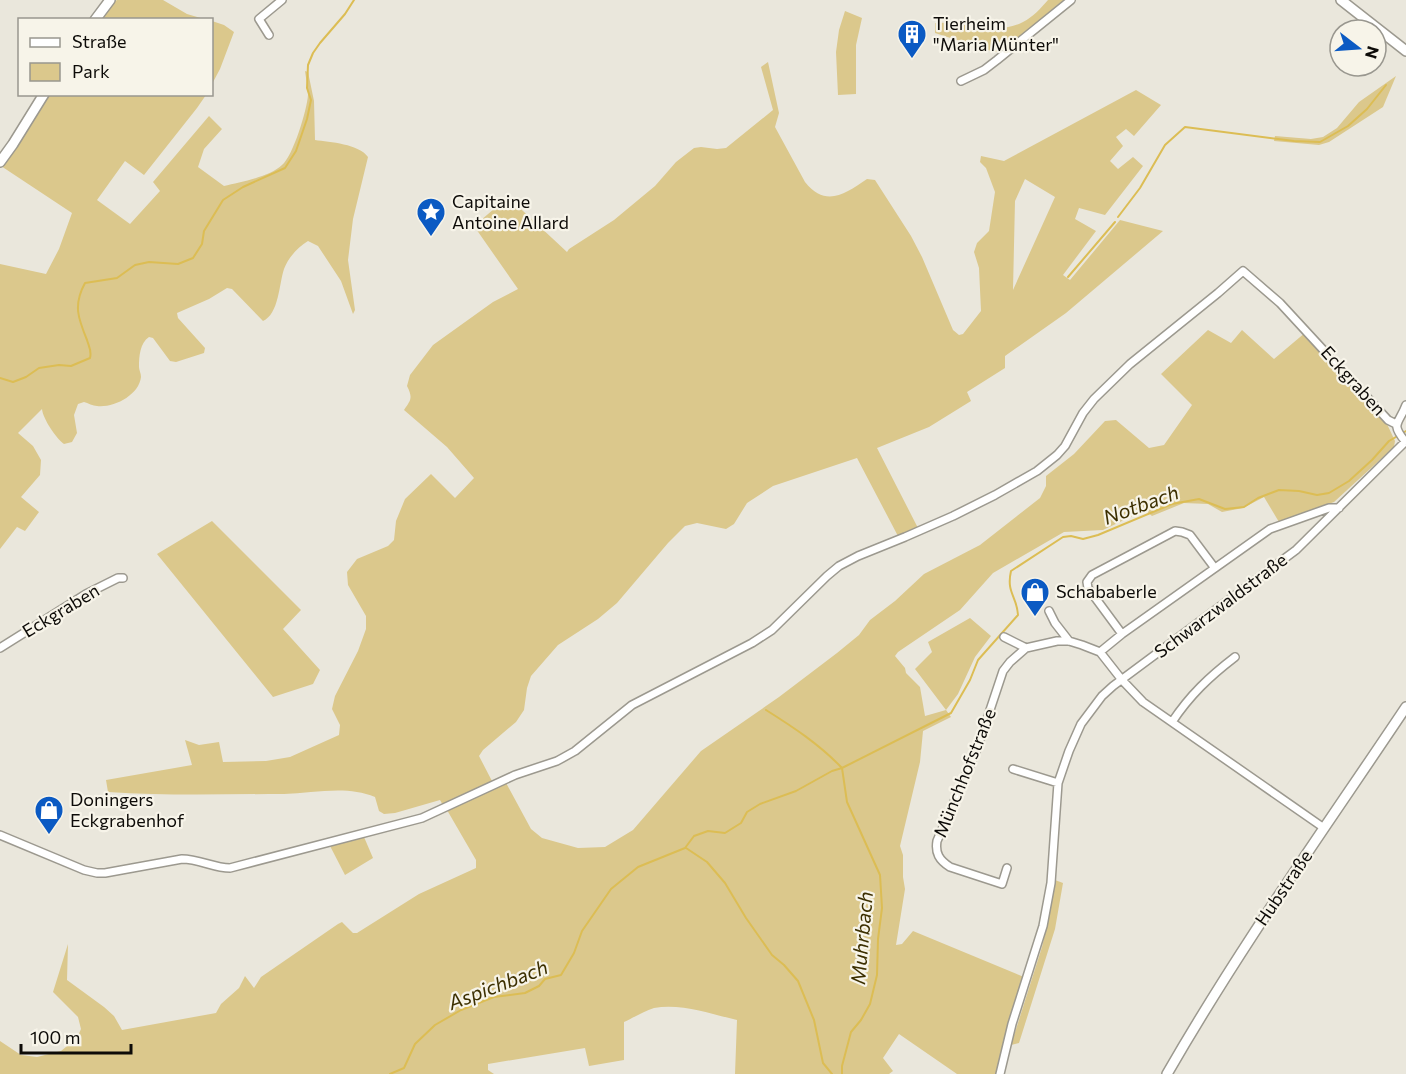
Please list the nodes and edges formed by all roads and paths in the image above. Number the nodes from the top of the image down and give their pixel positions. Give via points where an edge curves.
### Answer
1 (110, 0) edge
2 (282, 0) edge
3 (1071, 0) edge
4 (1341, 0) edge
5 (96, 18) edge
6 (269, 35) dead end
7 (1406, 51) edge
8 (962, 81) dead end
9 (44, 96) edge
10 (0, 162) edge
11 (1406, 405) edge
12 (1396, 426) junction
13 (1405, 440) edge
14 (1339, 508) junction
15 (1310, 515) junction
16 (1316, 531) junction
17 (1215, 567) junction
18 (123, 578) dead end
19 (1049, 611) dead end
20 (1122, 634) junction
21 (1004, 637) dead end
22 (1069, 641) junction
23 (0, 648) edge
24 (1026, 648) junction
25 (1100, 652) junction
26 (1235, 657) dead end
27 (1122, 680) junction
28 (1406, 706) edge
29 (1172, 722) junction
30 (1013, 769) dead end
31 (1058, 783) junction
32 (1324, 828) junction
33 (0, 835) edge
34 (1007, 868) dead end
35 (1000, 1074) edge
36 (1167, 1074) edge

1 - 5 main road
2 - 6 street via 259,19
3 - 8 street via 990,65
4 - 7 main road
9 - 10 main road
11 - 12 street
12 - 13 street, Eckgraben
12 - 33 street, Eckgraben via 1280,303 1244,271 1094,399 1065,446 1037,471 953,516 839,566 772,630 632,705 557,761 515,775 422,818 230,868 182,859 97,873
13 - 14 street, Schwarzwaldstraße
14 - 15 street
14 - 16 street, Schwarzwaldstraße
15 - 16 street via 1318,524
15 - 17 street via 1270,529
16 - 27 street, Schwarzwaldstraße
17 - 20 street
17 - 20 street via 1190,535 1175,531 1092,575 1088,588
18 - 23 street, Eckgraben via 86,594
19 - 22 street
20 - 25 street
21 - 24 street
22 - 24 street
22 - 25 street
24 - 34 street, Münchhofstraße via 1003,671 977,749 936,848 950,867 1002,884
25 - 27 street
26 - 29 street via 1195,692
27 - 29 street via 1143,702
27 - 31 street, Schwarzwaldstraße via 1102,696 1081,723
28 - 32 main road, Hubstraße
29 - 32 street
30 - 31 street
31 - 35 street, Schwarzwaldstraße via 1051,883 1043,926
32 - 36 main road, Hubstraße via 1206,1006

